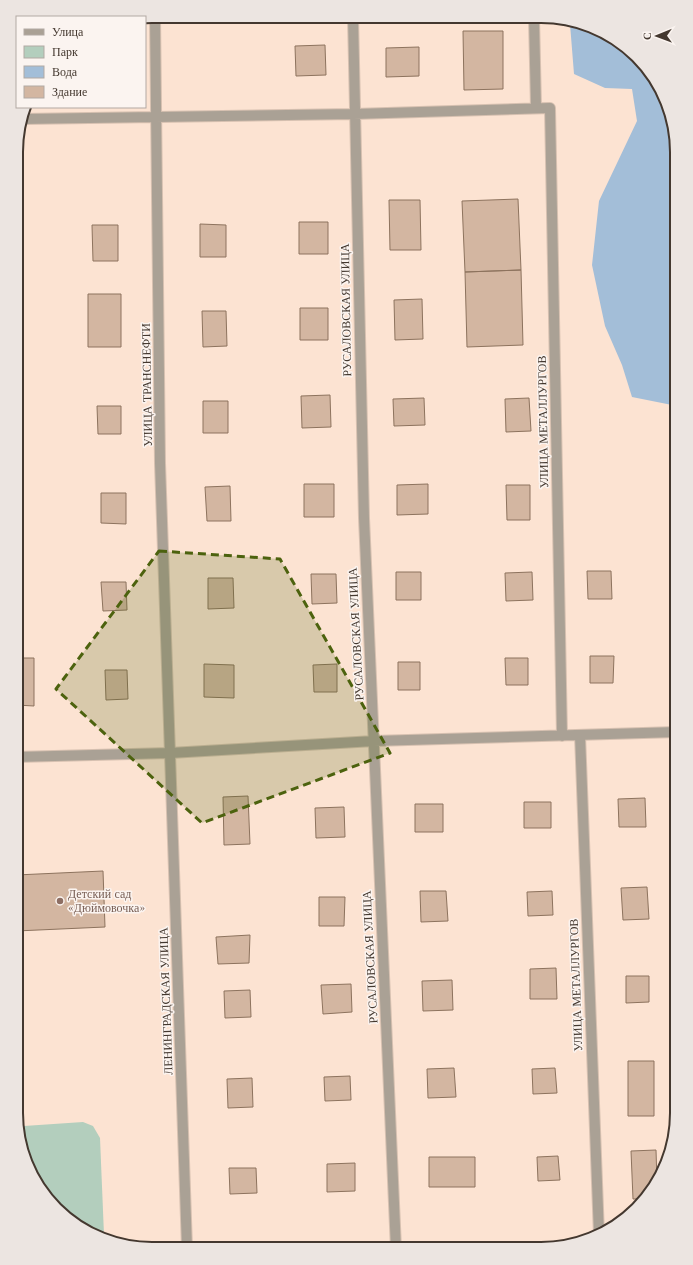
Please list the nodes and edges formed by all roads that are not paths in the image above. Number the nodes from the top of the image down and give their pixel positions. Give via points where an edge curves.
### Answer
1 (155, 23) edge
2 (353, 23) edge
3 (534, 23) edge
4 (536, 108) junction
5 (354, 114) junction
6 (157, 117) junction
7 (28, 119) edge
8 (670, 732) edge
9 (580, 735) junction
10 (562, 736) junction
11 (374, 741) junction
12 (170, 753) junction
13 (23, 758) edge
14 (599, 1229) edge
15 (187, 1242) edge
16 (396, 1242) edge

1 - 6 street, УЛИЦА ТРАНСНЕФТИ
2 - 5 street, РУСАЛОВСКАЯ УЛИЦА
3 - 4 street
4 - 5 street
4 - 10 street, УЛИЦА МЕТАЛЛУРГОВ via 550,108
5 - 6 street
5 - 11 street, РУСАЛОВСКАЯ УЛИЦА via 364,518
6 - 7 street
6 - 12 street, УЛИЦА ТРАНСНЕФТИ via 160,463
8 - 9 street
9 - 10 street
9 - 14 street, УЛИЦА МЕТАЛЛУРГОВ
10 - 11 street
11 - 12 street
11 - 16 street, РУСАЛОВСКАЯ УЛИЦА
12 - 13 street
12 - 15 street, ЛЕНИНГРАДСКАЯ УЛИЦА

